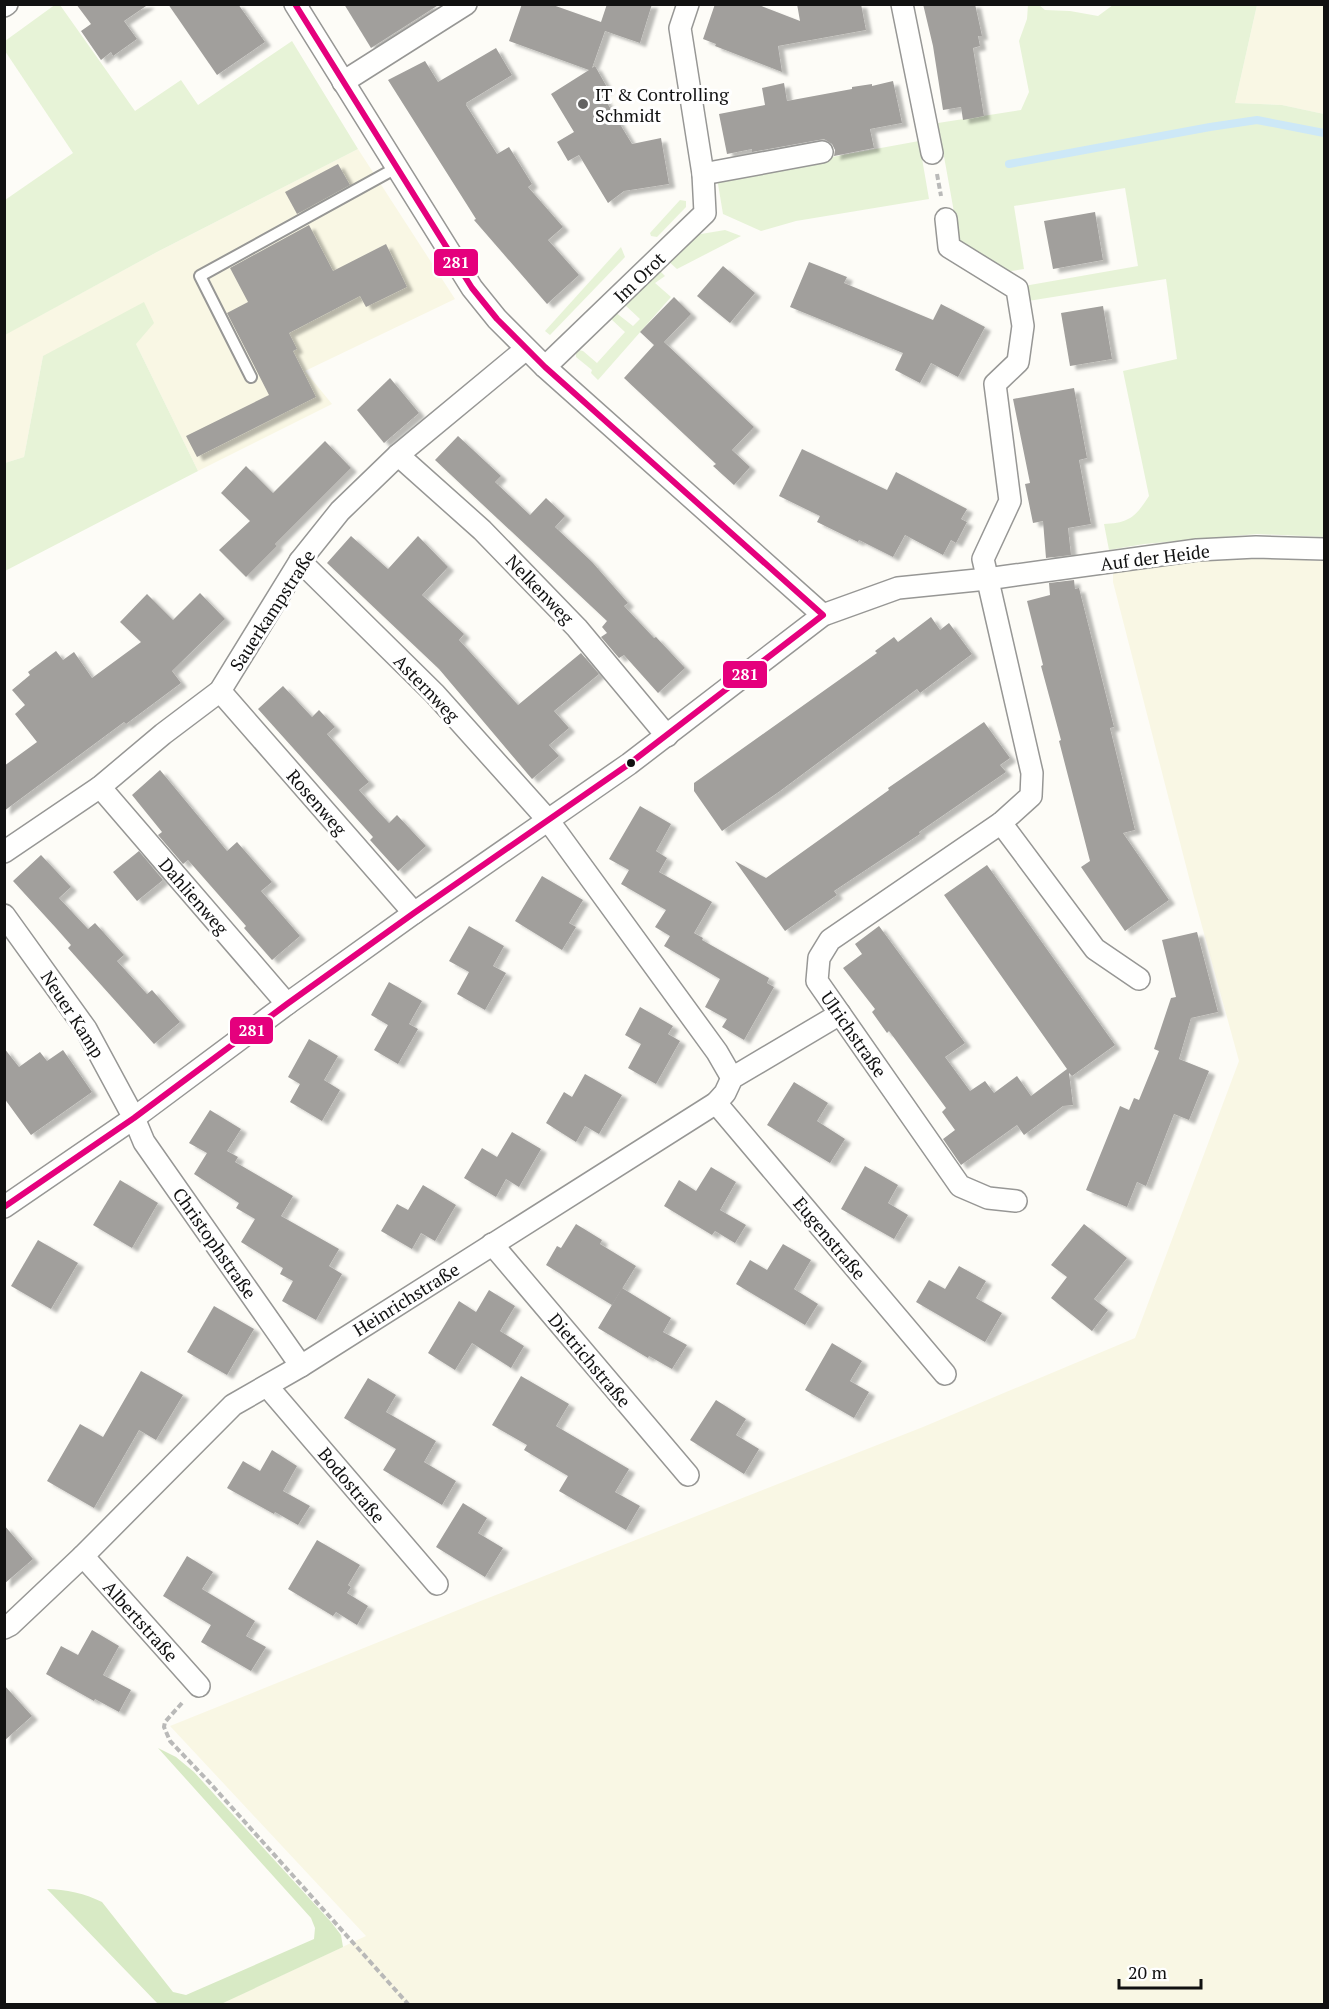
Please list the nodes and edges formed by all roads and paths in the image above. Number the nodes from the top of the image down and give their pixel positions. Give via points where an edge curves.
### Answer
1 (295, 4) edge
2 (466, 4) edge
3 (688, 4) edge
4 (902, 4) edge
5 (343, 82) junction
6 (822, 152) dead end
7 (932, 153) joint
8 (396, 168) junction
9 (703, 174) junction
10 (946, 219) joint
11 (526, 349) junction
12 (545, 367) junction
13 (251, 377) dead end
14 (398, 456) junction
15 (1324, 549) edge
16 (300, 561) junction
17 (987, 579) junction
18 (823, 615) junction
19 (220, 691) junction
20 (667, 736) junction
21 (100, 788) junction
22 (548, 820) junction
23 (1001, 823) junction
24 (4, 852) edge
25 (414, 913) junction
26 (4, 915) edge
27 (1139, 979) dead end
28 (287, 1004) junction
29 (840, 1014) junction
30 (732, 1078) junction
31 (716, 1103) junction
32 (134, 1118) junction
33 (1016, 1201) dead end
34 (4, 1207) edge
35 (492, 1244) junction
36 (301, 1366) junction
37 (945, 1374) dead end
38 (267, 1386) junction
39 (688, 1475) dead end
40 (83, 1556) junction
41 (437, 1584) dead end
42 (4, 1628) edge
43 (199, 1686) joint
44 (408, 2004) edge

1 - 5 street
2 - 5 street
3 - 9 street, Im Orot via 680,28
4 - 7 street
5 - 8 street
6 - 9 street
7 - 10 path
8 - 11 street via 472,288
8 - 13 lane via 200,276
9 - 12 street, Im Orot via 705,213
10 - 17 street via 949,247 1017,289 1023,326 1018,362 995,384 1010,501 983,559
11 - 12 street
11 - 14 street, Sauerkampstraße
12 - 18 street
14 - 16 street, Sauerkampstraße via 340,511
14 - 20 street, Nelkenweg via 482,530 577,628
15 - 17 street, Auf der Heide via 1197,550
16 - 19 street, Sauerkampstraße
16 - 22 street, Asternweg via 435,694
17 - 18 street, Auf der Heide via 898,588
17 - 23 street, Ulrichstraße via 1032,773 1031,796
18 - 20 street, Auf der Heide
19 - 21 street, Sauerkampstraße
19 - 25 street, Rosenweg
20 - 22 street, Auf der Heide
21 - 24 street, Sauerkampstraße
21 - 28 street, Dahlienweg
22 - 25 street, Auf der Heide
22 - 30 street, Asternweg
23 - 27 street via 1095,949
23 - 29 street, Ulrichstraße via 830,940 819,958 817,981
25 - 28 street, Auf der Heide
26 - 32 street, Neuer Kamp via 86,1029
28 - 32 street, Auf der Heide
29 - 30 street, Heinrichstraße
29 - 33 street, Ulrichstraße via 960,1186 988,1198
30 - 31 street, Heinrichstraße
31 - 35 street, Heinrichstraße
31 - 37 street, Eugenstraße
32 - 34 street, Auf der Heide
32 - 36 street, Christophstraße via 144,1142
35 - 36 street, Heinrichstraße
35 - 39 street, Dietrichstraße
36 - 38 street, Heinrichstraße
38 - 40 street, Heinrichstraße via 233,1405
38 - 41 street, Bodostraße
40 - 42 street, Heinrichstraße
40 - 43 street, Albertstraße
43 - 44 path via 165,1722 170,1741

